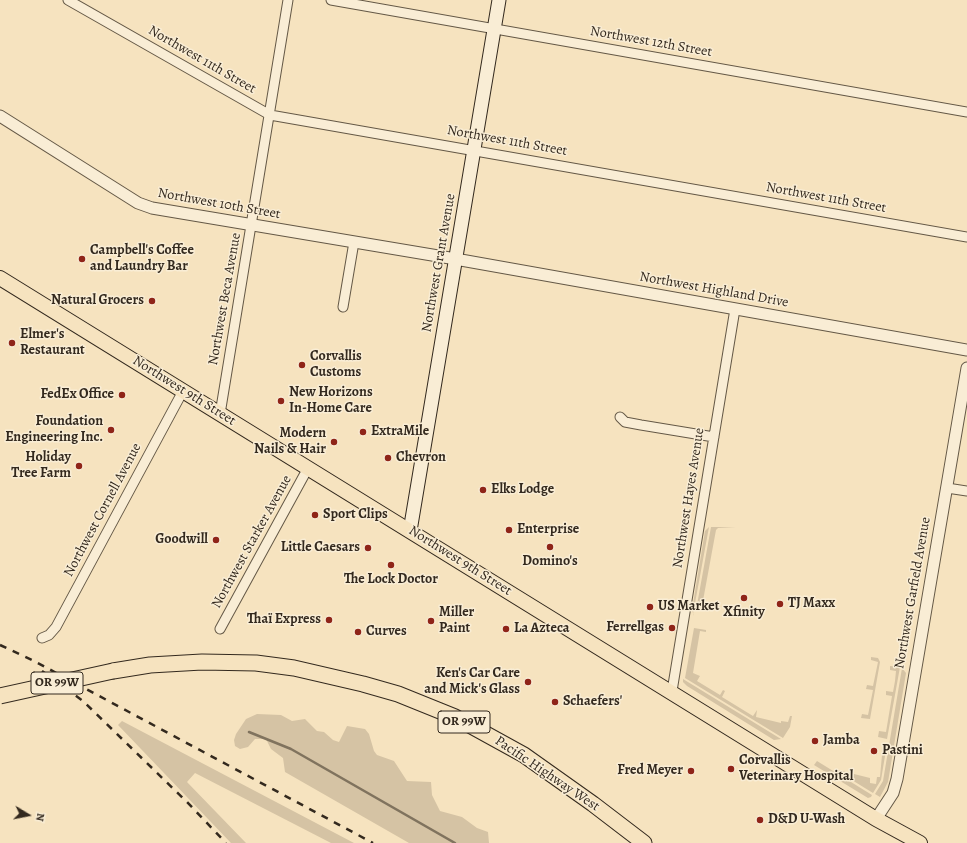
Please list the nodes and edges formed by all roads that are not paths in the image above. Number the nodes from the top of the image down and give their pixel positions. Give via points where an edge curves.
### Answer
1 (68, 0) edge
2 (288, 0) edge
3 (331, 0) edge
4 (499, 0) edge
5 (494, 29) junction
6 (967, 112) edge
7 (270, 115) junction
8 (0, 116) edge
9 (474, 150) junction
10 (252, 225) junction
11 (967, 237) edge
12 (354, 242) junction
13 (456, 259) junction
14 (0, 278) edge
15 (343, 307) dead end
16 (735, 309) junction
17 (967, 350) edge
18 (967, 368) edge
19 (183, 391) junction
20 (220, 414) junction
21 (620, 417) dead end
22 (714, 437) junction
23 (308, 468) junction
24 (947, 488) junction
25 (967, 491) edge
26 (410, 531) junction
27 (220, 629) dead end
28 (42, 638) dead end
29 (672, 691) junction
30 (0, 696) edge
31 (876, 819) junction
32 (644, 843) edge
33 (920, 843) edge

1 - 7 street, Northwest 11th Street
2 - 7 street, Northwest Beca Avenue
3 - 5 street, Northwest 12th Street
4 - 5 main road, Northwest Grant Avenue
5 - 6 street, Northwest 12th Street
5 - 9 main road, Northwest Grant Avenue
7 - 9 street, Northwest 11th Street
7 - 10 street, Northwest Beca Avenue
8 - 10 street, Northwest 10th Street via 144,205
9 - 11 street, Northwest 11th Street
9 - 13 main road, Northwest Grant Avenue
10 - 12 street, Northwest 10th Street
10 - 20 street, Northwest Beca Avenue
12 - 13 street, Northwest 10th Street
12 - 15 street
13 - 16 street, Northwest Highland Drive
13 - 26 main road, Northwest Grant Avenue
14 - 19 main road, Northwest 9th Street
16 - 17 street, Northwest Highland Drive
16 - 22 street, Northwest Hayes Avenue
18 - 24 street, Northwest Garfield Avenue
19 - 20 main road, Northwest 9th Street
19 - 28 street, Northwest Cornell Avenue via 56,627
20 - 23 main road, Northwest 9th Street
21 - 22 street via 625,422
22 - 29 street, Northwest Hayes Avenue
23 - 26 main road, Northwest 9th Street
23 - 27 street, Northwest Starker Avenue
24 - 25 street
24 - 31 street, Northwest Garfield Avenue via 897,779 893,793
26 - 29 main road, Northwest 9th Street
29 - 31 main road, Northwest 9th Street
30 - 32 highway, Pacific Highway West / OR 99W, bridge via 150,665 202,662 256,663 294,668 398,694 455,717 524,755
31 - 33 main road, Northwest 9th Street

